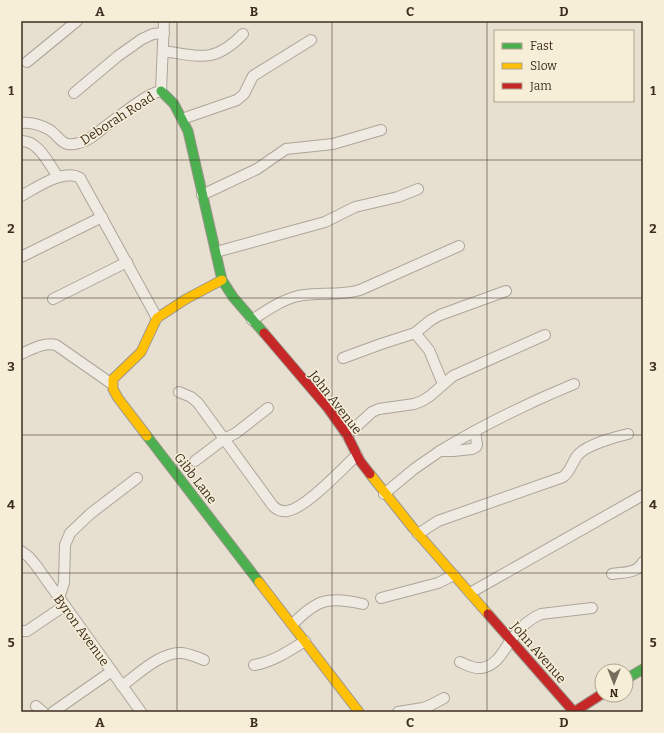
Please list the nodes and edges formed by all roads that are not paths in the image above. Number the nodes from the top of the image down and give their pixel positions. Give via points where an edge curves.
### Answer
1 (77, 21) edge
2 (164, 21) edge
3 (164, 33) junction
4 (243, 34) dead end
5 (311, 40) dead end
6 (163, 51) junction
7 (27, 62) dead end
8 (161, 91) junction
9 (74, 93) dead end
10 (182, 119) junction
11 (21, 123) edge
12 (381, 130) dead end
13 (21, 142) edge
14 (58, 177) junction
15 (418, 189) dead end
16 (202, 195) junction
17 (21, 196) edge
18 (102, 217) junction
19 (460, 246) dead end
20 (216, 252) junction
21 (21, 257) edge
22 (127, 262) junction
23 (222, 280) junction
24 (506, 291) dead end
25 (53, 299) dead end
26 (157, 318) junction
27 (252, 320) junction
28 (416, 333) junction
29 (545, 334) dead end
30 (21, 354) edge
31 (343, 358) dead end
32 (112, 384) junction
33 (443, 384) junction
34 (574, 384) dead end
35 (179, 392) dead end
36 (268, 408) dead end
37 (475, 431) junction
38 (628, 434) dead end
39 (347, 435) junction
40 (224, 440) junction
41 (440, 451) junction
42 (357, 455) junction
43 (195, 461) dead end
44 (137, 478) dead end
45 (384, 494) junction
46 (643, 495) edge
47 (418, 534) junction
48 (21, 551) edge
49 (643, 562) edge
50 (612, 574) dead end
51 (454, 575) junction
52 (470, 593) junction
53 (382, 598) dead end
54 (62, 602) junction
55 (363, 604) dead end
56 (592, 608) dead end
57 (292, 624) junction
58 (21, 631) edge
59 (511, 640) junction
60 (305, 641) junction
61 (204, 660) dead end
62 (460, 662) dead end
63 (254, 665) dead end
64 (643, 669) edge
65 (112, 672) junction
66 (634, 674) edge
67 (122, 686) junction
68 (444, 698) dead end
69 (594, 699) edge
70 (53, 712) edge
71 (142, 712) edge
72 (359, 712) edge
73 (398, 712) edge
74 (574, 712) edge

1 - 7 street
2 - 3 street
3 - 6 street
3 - 9 street via 142,39
4 - 6 street via 234,44 210,56
5 - 10 street via 253,76 244,94 237,100
6 - 8 street
8 - 10 street, John Avenue
8 - 11 street, Deborah Road via 138,102 87,140 73,144 60,141 42,126
10 - 16 street, John Avenue via 191,140
12 - 16 street via 332,144 286,149 257,169
13 - 14 street via 35,145
14 - 17 street
14 - 18 street via 73,175 80,178
15 - 20 street via 398,197 355,207 325,222
16 - 20 street, John Avenue
18 - 21 street
18 - 22 street
19 - 27 street via 360,290 291,298
20 - 23 street, John Avenue
22 - 25 street
22 - 26 street
23 - 26 street
23 - 27 street, John Avenue
24 - 28 street via 440,314
26 - 32 street via 141,352 115,376
27 - 39 street, John Avenue via 327,407
28 - 31 street
28 - 33 street via 429,350
29 - 33 street via 453,376
30 - 32 street via 44,345 56,345
32 - 57 street, Gibb Lane via 127,410
33 - 39 street via 422,401 372,412
34 - 37 street
35 - 40 street via 198,403
36 - 40 street
37 - 41 street
37 - 41 street via 476,447
38 - 47 street via 607,440 578,454 568,473 563,477 435,522
39 - 42 street, John Avenue
40 - 42 street via 273,506 286,512 313,495
40 - 43 street
41 - 45 street
42 - 45 street, John Avenue
44 - 54 street via 70,533 65,545
45 - 47 street, John Avenue
46 - 52 street
47 - 51 street, John Avenue
48 - 54 street, Byron Avenue via 35,564
49 - 50 street via 638,569
51 - 52 street, John Avenue
51 - 53 street via 438,584
52 - 59 street, John Avenue
54 - 58 street via 27,631
54 - 65 street, Byron Avenue
55 - 57 street via 343,599 325,601 311,608
56 - 59 street via 534,616
57 - 60 street, Gibb Lane
59 - 62 street via 498,659 486,667 474,668
59 - 74 street, John Avenue
60 - 63 street via 271,661
60 - 72 street, Gibb Lane
61 - 67 street via 182,653 168,654
64 - 66 street
65 - 67 street, Byron Avenue
65 - 70 street
67 - 71 street, Byron Avenue
68 - 73 street via 423,708
69 - 74 street

